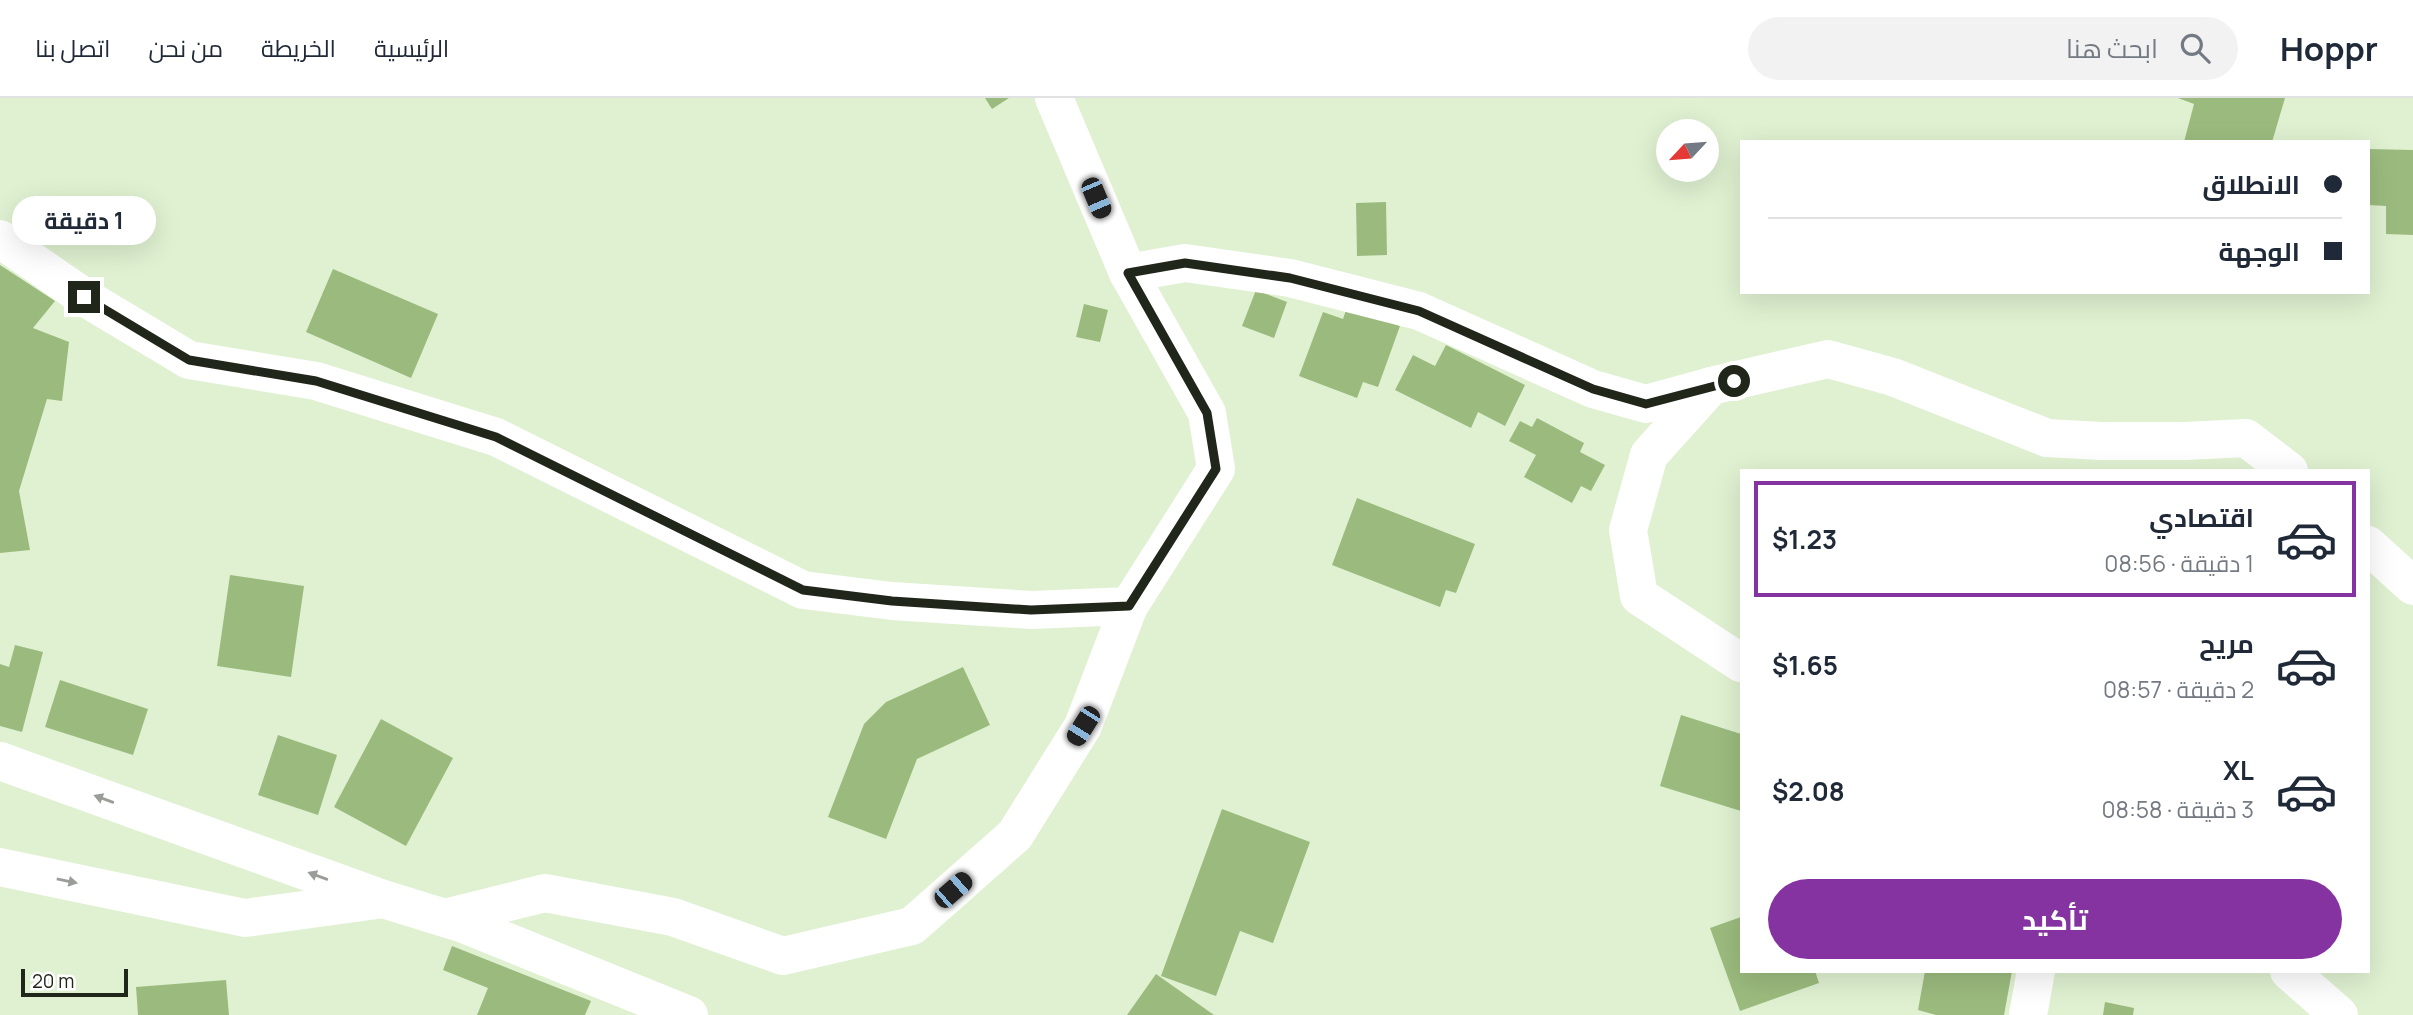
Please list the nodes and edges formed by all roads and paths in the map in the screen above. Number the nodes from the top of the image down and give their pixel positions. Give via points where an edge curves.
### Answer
1 (1054, 98) edge
2 (0, 239) edge
3 (1128, 273) junction
4 (1711, 386) junction
5 (2286, 469) edge
6 (2370, 547) edge
7 (2413, 586) edge
8 (1129, 606) junction
9 (1740, 662) edge
10 (0, 761) edge
11 (0, 867) edge
12 (383, 899) junction
13 (445, 918) junction
14 (2036, 973) edge
15 (2291, 973) edge
16 (689, 1015) edge
17 (2028, 1015) edge
18 (2339, 1015) edge

1 - 3 street
2 - 8 street via 84,297 189,360 316,381 496,437 803,590 1031,610
3 - 4 street via 1185,263 1290,278 1419,311 1593,389 1646,404
3 - 8 street via 1207,413 1216,469
4 - 5 street via 1828,359 1893,377 2047,438 2246,438
4 - 9 street via 1649,455 1628,530 1639,596
6 - 7 street
8 - 13 street via 1083,726 1015,835 912,926 783,957 673,917 545,892
12 -> 10 street
11 -> 12 street via 245,918
12 - 13 street
13 - 16 street
14 - 17 street
15 - 18 street

